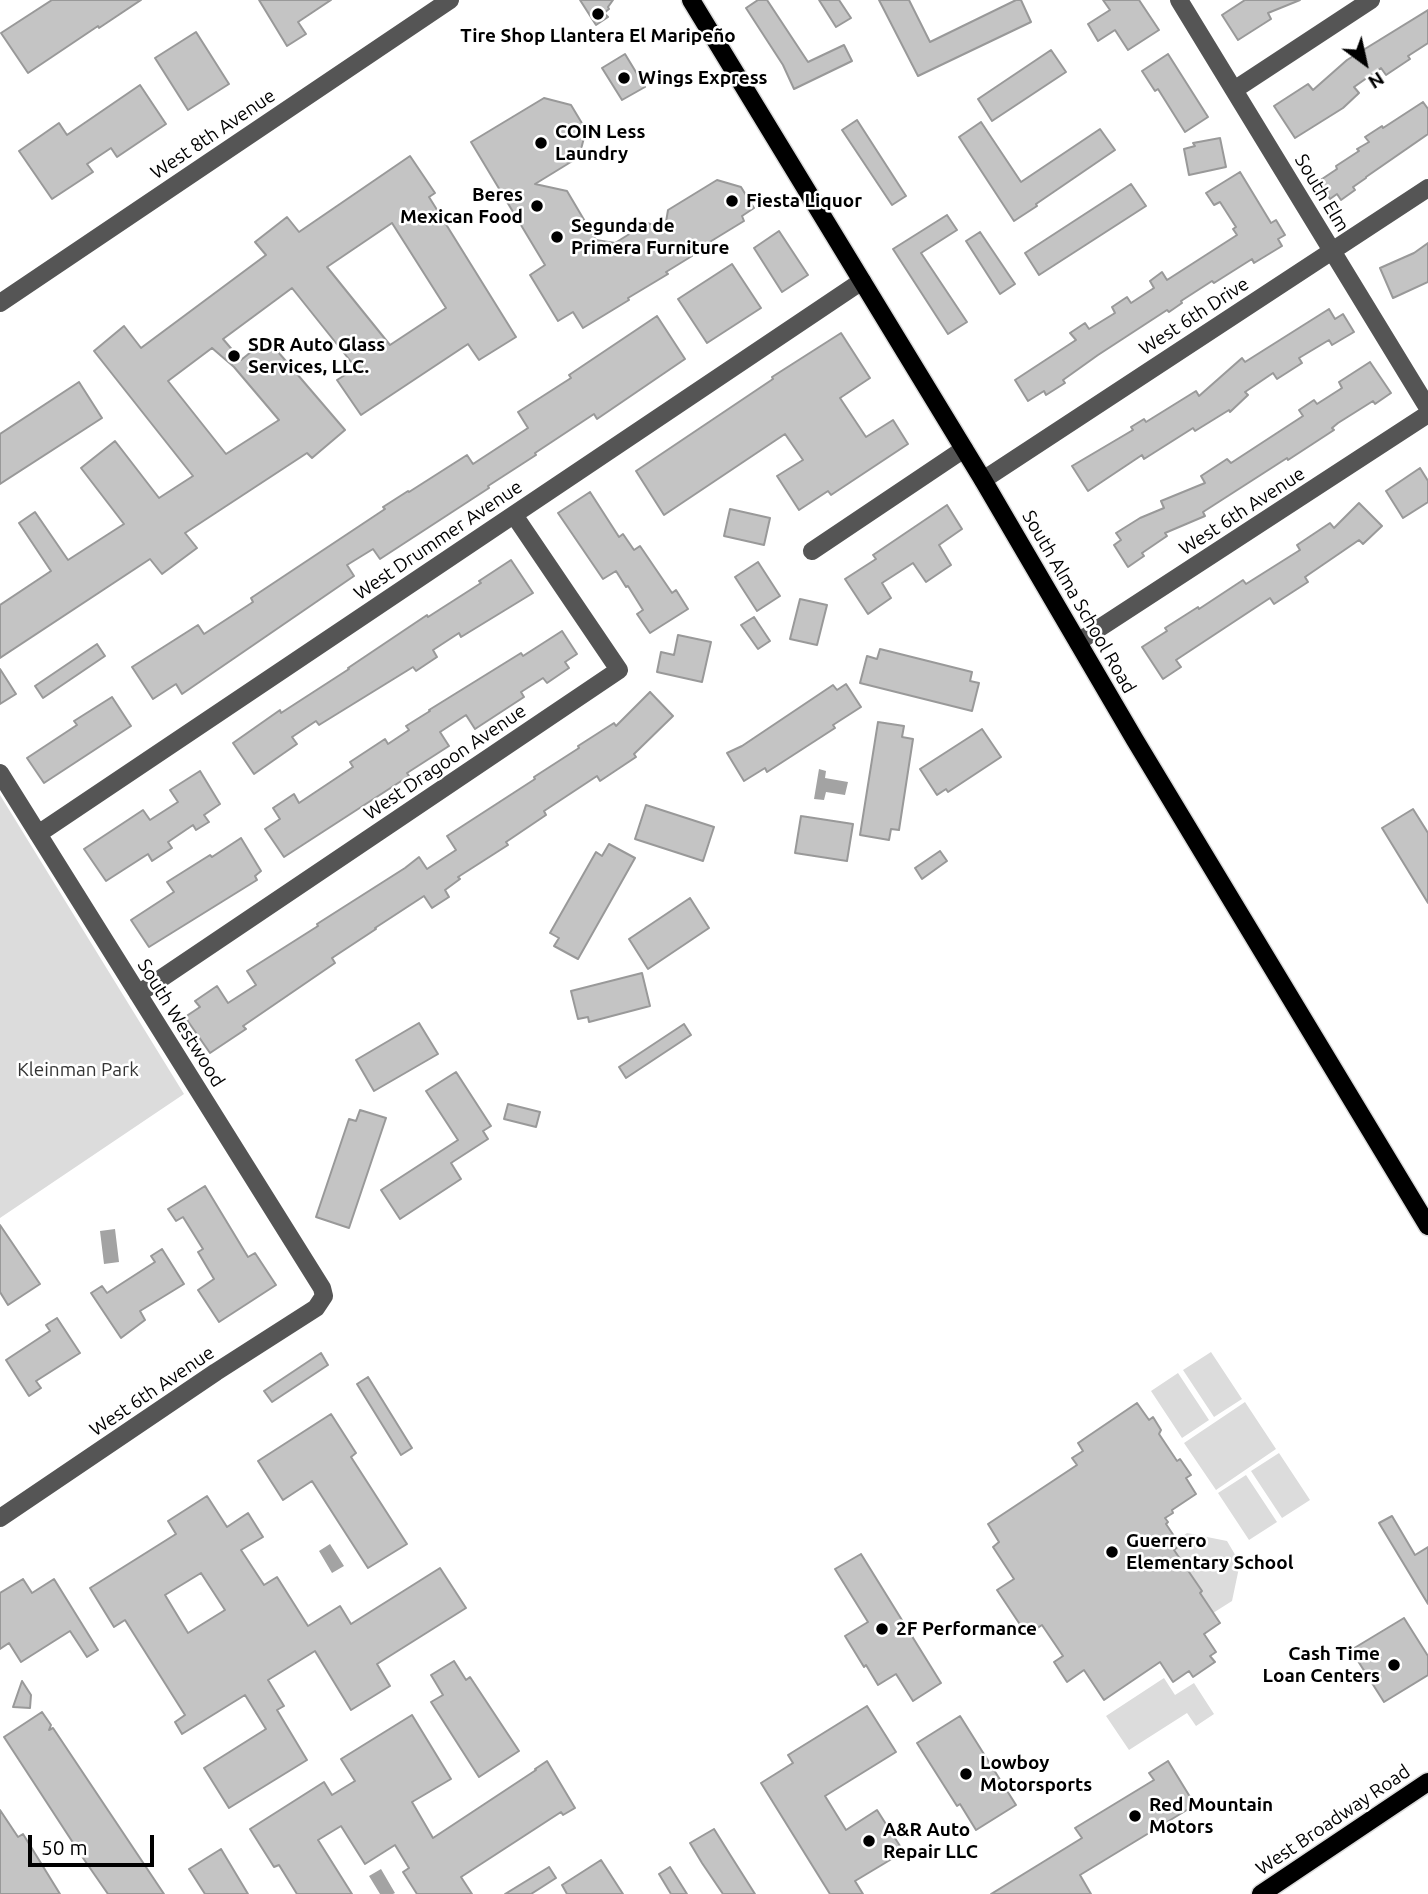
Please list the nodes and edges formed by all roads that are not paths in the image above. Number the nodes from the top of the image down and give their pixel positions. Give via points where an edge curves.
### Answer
1 (450, 0) edge
2 (691, 0) edge
3 (1180, 0) edge
4 (1371, 0) edge
5 (1234, 90) junction
6 (1428, 188) edge
7 (1332, 251) junction
8 (862, 281) junction
9 (0, 303) edge
10 (1428, 408) edge
11 (1428, 414) edge
12 (964, 449) junction
13 (983, 480) junction
14 (514, 514) junction
15 (813, 551) dead end
16 (1078, 642) junction
17 (0, 773) edge
18 (38, 834) junction
19 (138, 994) junction
20 (1428, 1226) edge
21 (324, 1296) joint
22 (0, 1518) edge
23 (1428, 1782) edge
24 (1261, 1894) edge

1 - 9 street, West 8th Avenue
2 - 8 main road, South Alma School Road
3 - 5 street, South Elm
4 - 5 street
5 - 7 street, South Elm
6 - 7 street, West 6th Drive
7 - 10 street, South Elm
7 - 13 street, West 6th Drive
8 - 12 main road, South Alma School Road
8 - 14 street, West Drummer Avenue
11 - 16 street, West 6th Avenue
12 - 13 main road, South Alma School Road
12 - 15 street
13 - 16 main road, South Alma School Road
14 - 18 street, West Drummer Avenue
14 - 19 street, West Dragoon Avenue via 620,670
16 - 20 main road, South Alma School Road
17 - 18 street, South Westwood
18 - 19 street, South Westwood
19 - 21 street, South Westwood
21 - 22 street, West 6th Avenue via 316,1308
23 - 24 main road, West Broadway Road

